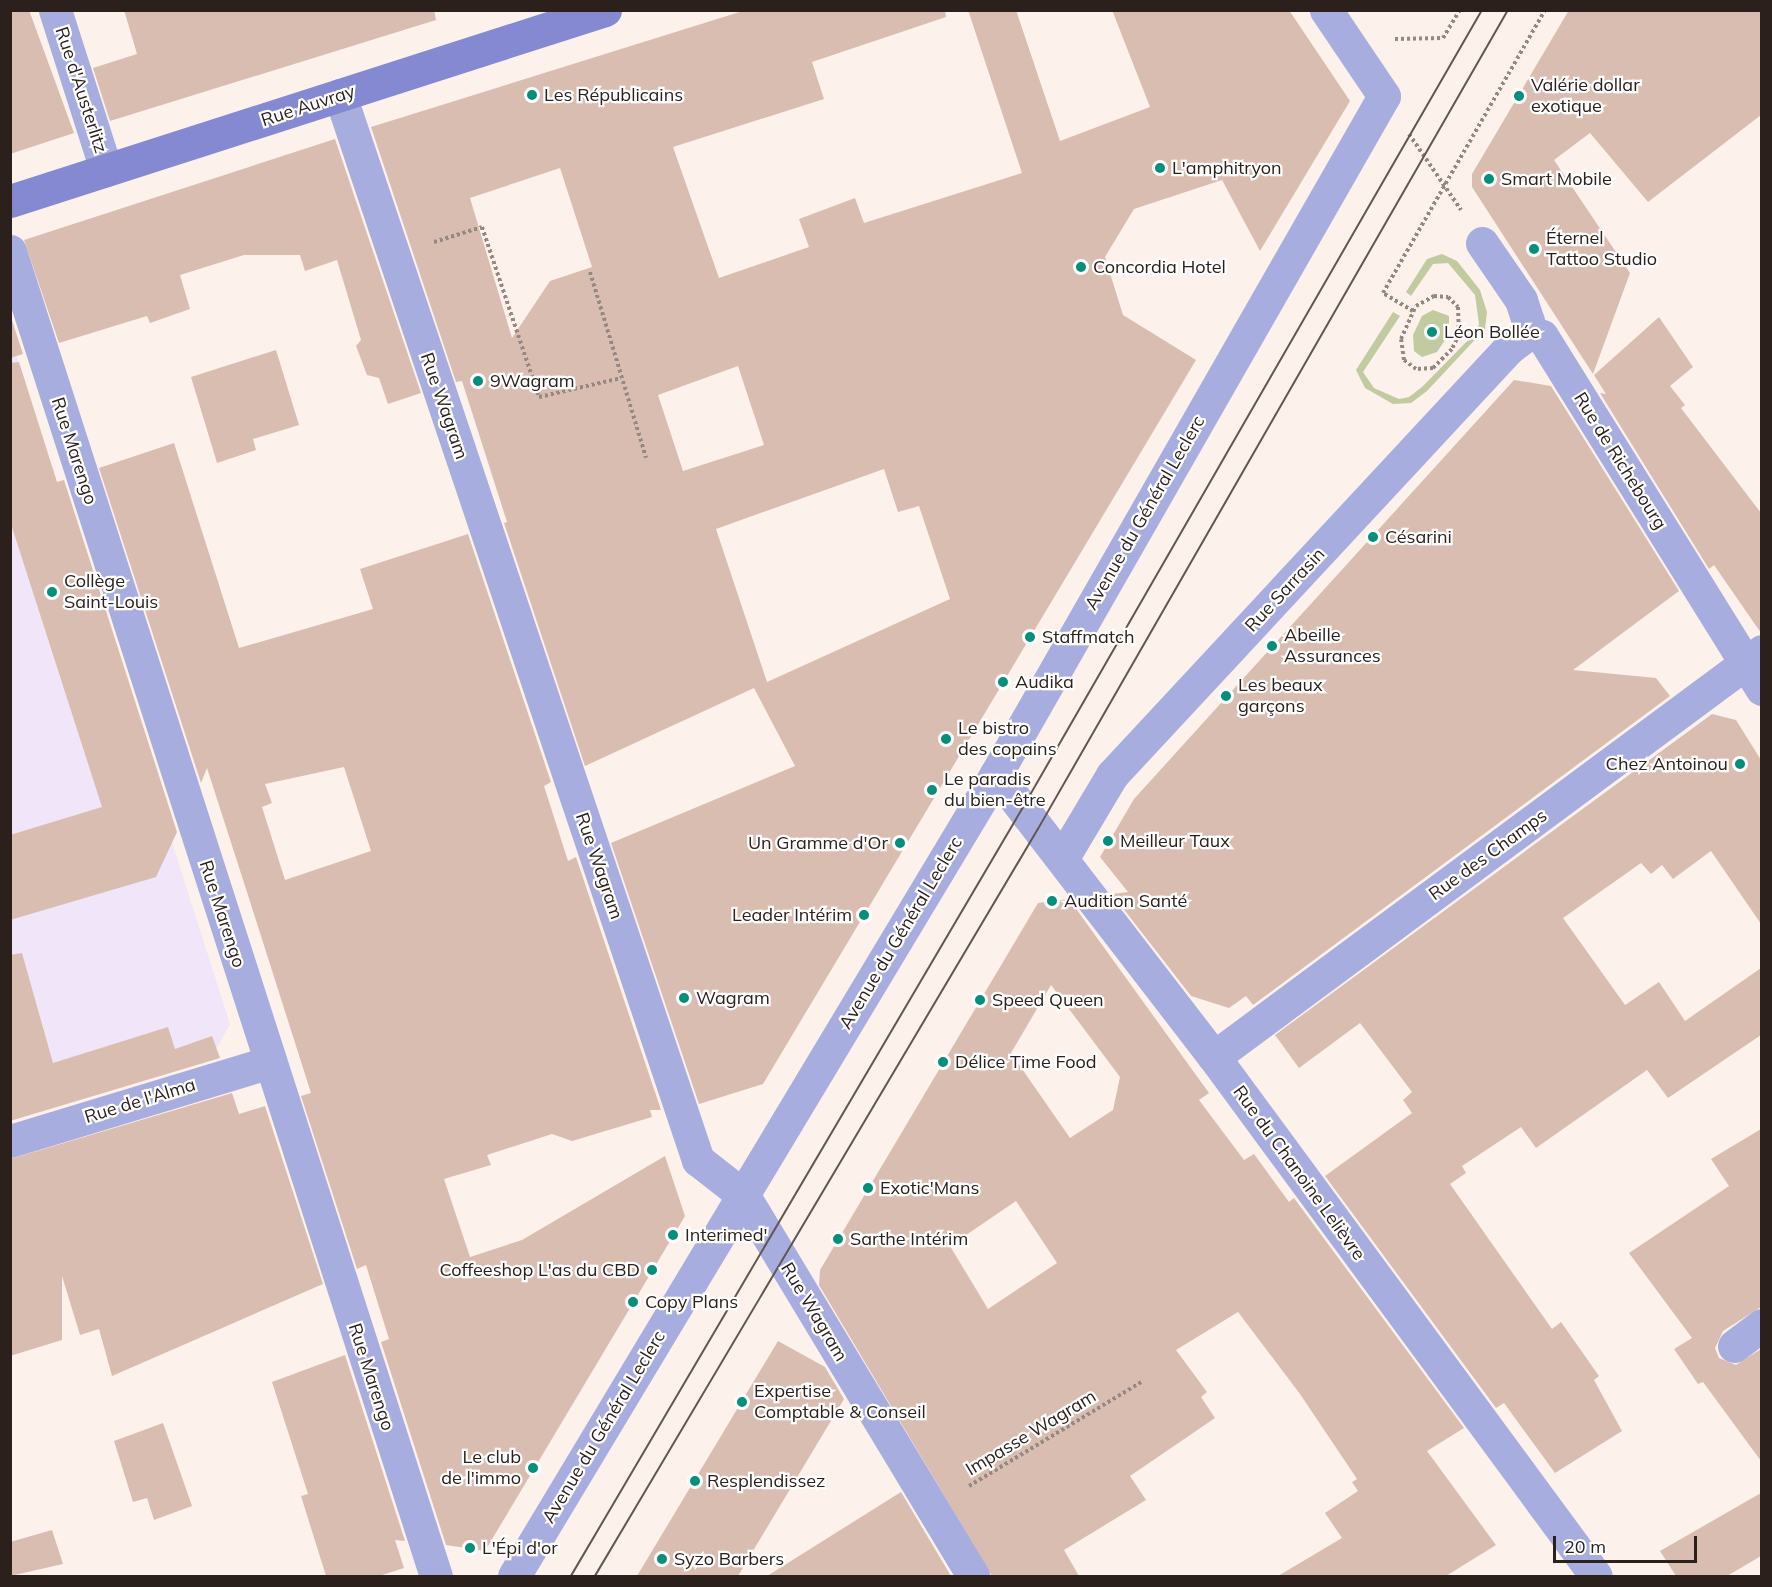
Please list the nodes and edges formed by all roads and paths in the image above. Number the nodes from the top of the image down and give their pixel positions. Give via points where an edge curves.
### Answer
1 (55, 10) edge
2 (604, 10) edge
3 (1326, 10) edge
4 (1460, 10) edge
5 (1545, 10) edge
6 (1443, 38) dead end
7 (340, 95) junction
8 (1384, 96) junction
9 (106, 170) junction
10 (1445, 186) junction
11 (10, 201) edge
12 (1482, 243) dead end
13 (10, 251) edge
14 (393, 255) junction
15 (590, 272) dead end
16 (1413, 311) junction
17 (1526, 334) junction
18 (621, 378) junction
19 (646, 458) dead end
20 (1756, 668) edge
21 (996, 774) junction
22 (1062, 859) junction
23 (1214, 1057) junction
24 (270, 1062) junction
25 (10, 1141) edge
26 (744, 1196) junction
27 (1761, 1325) edge
28 (1734, 1346) dead end
29 (1143, 1381) dead end
30 (932, 1508) junction
31 (1585, 1573) edge
32 (436, 1576) edge
33 (514, 1576) edge
34 (973, 1576) edge

1 - 9 street, Rue d'Austerlitz
2 - 7 street, Rue Auvray
3 - 8 street
4 - 6 path
5 - 10 path
7 - 9 street, Rue Auvray
7 - 14 street, Rue Wagram
8 - 10 path
8 - 21 street, Avenue du Général Leclerc
9 - 11 street, Rue Auvray
10 - 16 path via 1383,293
12 - 17 street via 1521,300 1528,321
13 - 24 street, Rue Marengo
14 - 18 path via 482,227 539,397
14 - 26 street, Rue Wagram via 698,1161
15 - 18 path
16 - 16 path via 1434,296 1451,299 1460,309 1456,343 1427,370 1412,368 1402,353 1404,330
17 - 20 street, Rue de Richebourg via 1542,336
17 - 22 street, Rue Sarrasin via 1112,775
18 - 19 path
20 - 23 street, Rue des Champs
21 - 22 street, Rue du Chanoine Lelièvre
21 - 26 street, Avenue du Général Leclerc
22 - 23 street, Rue du Chanoine Lelièvre
23 - 31 street, Rue du Chanoine Lelièvre
24 - 25 street, Rue de l'Alma
24 - 32 street, Rue Marengo
26 - 30 street, Rue Wagram
26 - 33 street, Avenue du Général Leclerc
27 - 28 street
29 - 30 path, Impasse Wagram
30 - 34 street, Rue Wagram

